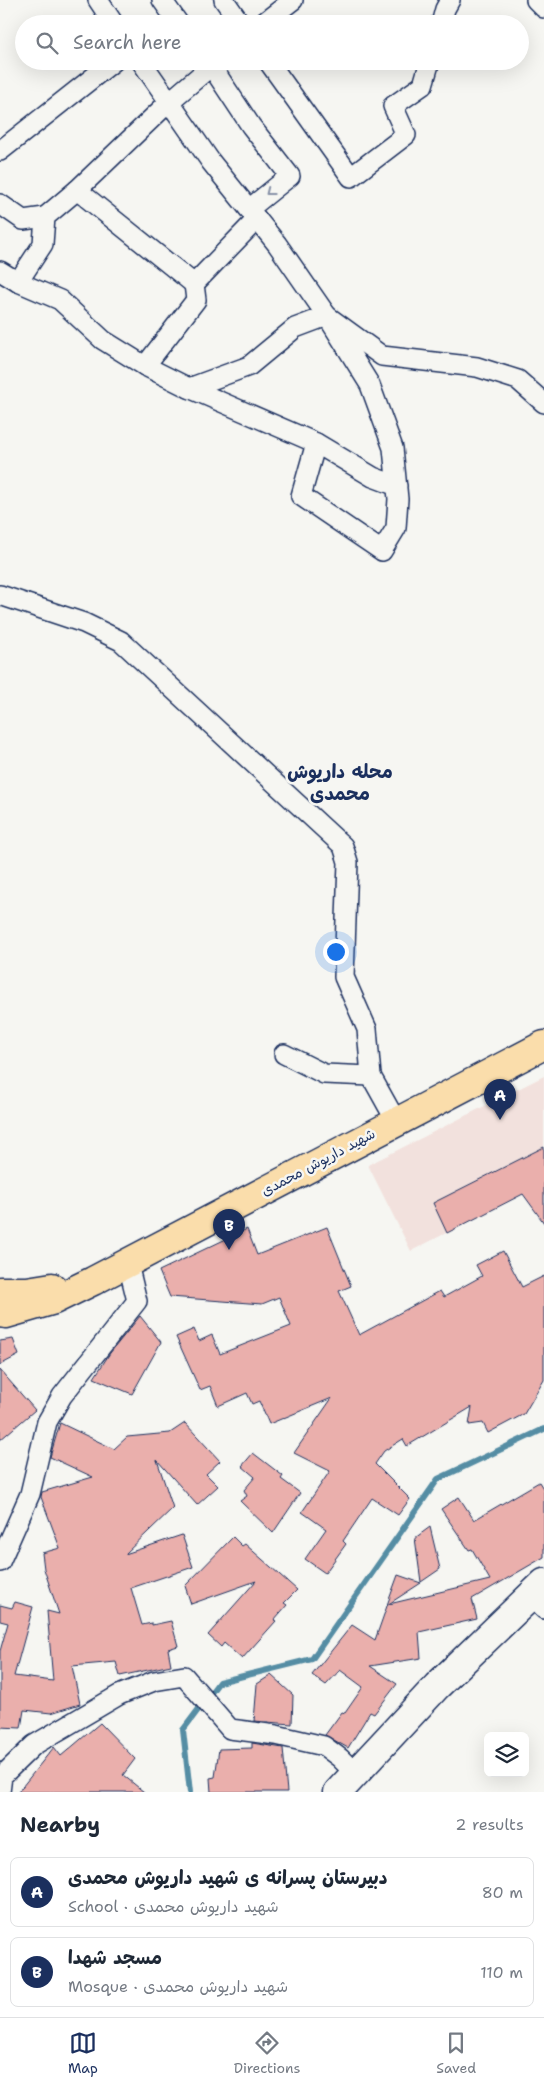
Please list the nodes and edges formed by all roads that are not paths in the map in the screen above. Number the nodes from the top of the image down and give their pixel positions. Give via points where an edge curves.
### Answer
1 (98, 0) edge
2 (162, 0) edge
3 (224, 0) edge
4 (293, 0) edge
5 (450, 0) edge
6 (536, 0) edge
7 (544, 8) edge
8 (108, 15) edge
9 (173, 15) edge
10 (235, 15) edge
11 (274, 15) edge
12 (443, 15) edge
13 (103, 70) edge
14 (147, 70) edge
15 (204, 70) edge
16 (216, 70) edge
17 (274, 70) edge
18 (427, 70) edge
19 (169, 102) junction
20 (0, 151) edge
21 (77, 190) junction
22 (0, 204) edge
23 (253, 214) junction
24 (45, 217) junction
25 (0, 271) edge
26 (18, 282) junction
27 (194, 284) junction
28 (327, 316) junction
29 (145, 366) junction
30 (189, 388) junction
31 (544, 402) edge
32 (316, 443) junction
33 (397, 486) junction
34 (0, 595) edge
35 (544, 1045) edge
36 (284, 1054) dead end
37 (371, 1076) junction
38 (396, 1121) junction
39 (128, 1264) junction
40 (94, 1281) junction
41 (0, 1292) edge
42 (0, 1313) edge
43 (0, 1562) edge
44 (540, 1596) edge
45 (347, 1782) edge
46 (0, 1792) edge

1 - 8 street
2 - 9 street
3 - 10 street
4 - 11 street
5 - 12 street
6 - 7 street
13 - 20 street
14 - 19 street
15 - 19 street
16 -> 23 street via 251,126 290,176
17 - 18 street via 351,177 406,135 392,106 423,85
19 - 21 street
19 - 23 street
21 - 24 street
21 - 27 street
22 - 24 street via 23,220
23 - 27 street
23 - 28 street
24 - 26 street via 43,244
25 - 26 street
26 - 29 street via 60,300 103,340
27 - 29 street via 196,300
28 - 30 street via 295,328 249,366
28 - 31 street via 382,356 477,367 518,380
28 - 33 street via 370,385 393,448
29 - 30 street
30 - 32 street
32 - 33 street via 373,477
32 - 33 street via 302,496 382,551 396,528
34 - 37 street via 84,623 121,641 343,846 348,862 344,977 367,1029
35 - 38 main road, شهید داریوش محمدی
36 - 37 street via 324,1074
37 - 38 street
38 - 39 main road, شهید داریوش محمدی
39 - 40 main road, شهید داریوش محمدی
39 - 43 street via 137,1301 62,1396 47,1422 30,1494
40 - 41 main road, شهید داریوش محمدی
40 - 42 main road, شهید داریوش محمدی via 54,1300
44 - 45 main road via 437,1686
45 - 46 street via 340,1758 324,1746 230,1729 184,1676 154,1681 119,1695 34,1745 2,1776

